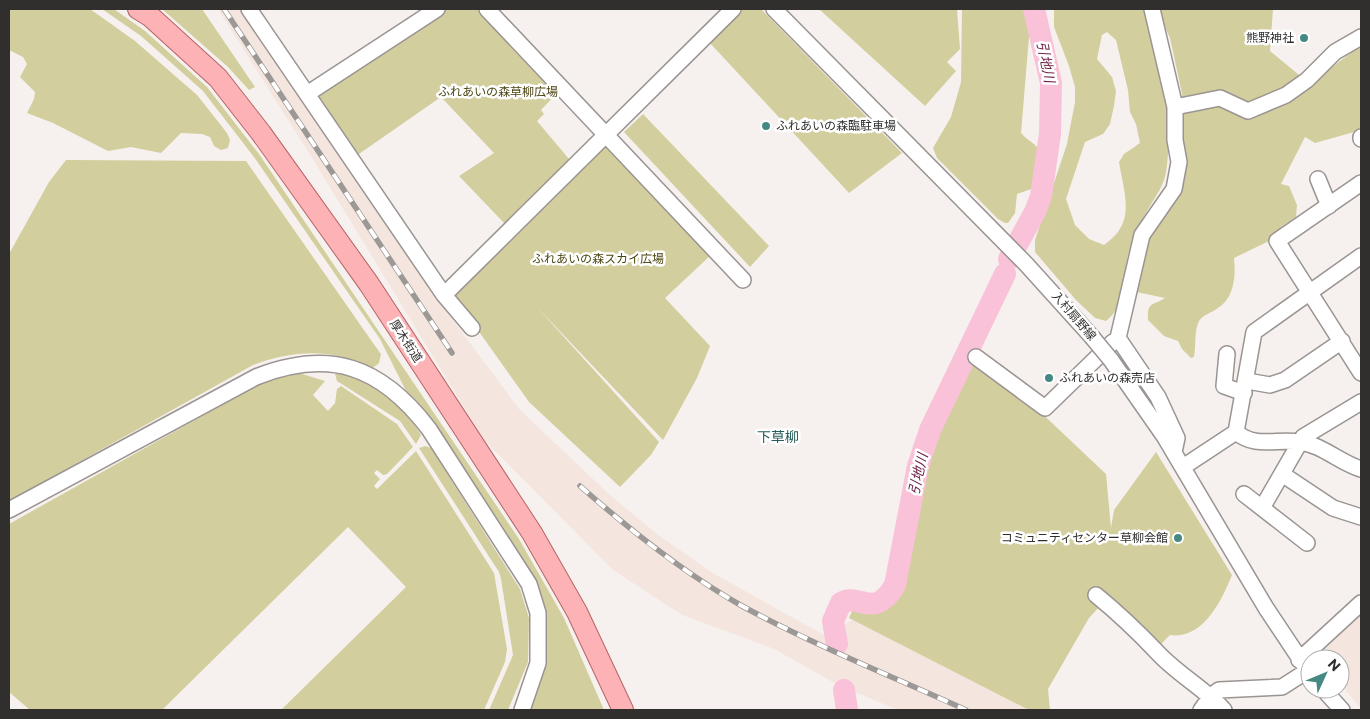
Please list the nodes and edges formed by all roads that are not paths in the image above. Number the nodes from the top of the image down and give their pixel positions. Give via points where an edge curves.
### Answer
1 (138, 9) edge
2 (249, 9) edge
3 (437, 9) edge
4 (487, 9) edge
5 (734, 9) edge
6 (774, 9) edge
7 (1152, 9) edge
8 (1361, 37) edge
9 (307, 94) junction
10 (1175, 107) junction
11 (606, 135) junction
12 (1318, 179) dead end
13 (1361, 182) edge
14 (1329, 206) junction
15 (1358, 264) edge
16 (743, 280) dead end
17 (1310, 292) junction
18 (444, 295) junction
19 (472, 328) dead end
20 (1118, 338) junction
21 (1342, 341) junction
22 (1228, 354) dead end
23 (976, 357) dead end
24 (1361, 373) edge
25 (1245, 387) junction
26 (1361, 402) edge
27 (1236, 432) junction
28 (1301, 442) junction
29 (1174, 452) junction
30 (1183, 467) junction
31 (1361, 468) edge
32 (1282, 474) junction
33 (1244, 494) dead end
34 (1262, 508) junction
35 (9, 510) edge
36 (1361, 516) edge
37 (1306, 543) dead end
38 (1096, 594) dead end
39 (1361, 603) edge
40 (1321, 649) edge
41 (1300, 660) edge
42 (1300, 672) edge
43 (1210, 696) junction
44 (1332, 699) edge
45 (522, 710) edge
46 (622, 710) edge
47 (1201, 710) edge
48 (1224, 710) edge
49 (1342, 710) edge

1 - 46 main road, 厚木街道 via 218,78 369,284 532,533 578,612
2 - 9 street
3 - 9 street
4 - 11 street
5 - 11 street
6 - 29 street, 入村扇野線, bridge via 1026,264 1092,337
7 - 10 street
8 - 10 street via 1335,52 1308,80 1286,95 1248,111 1220,98
9 - 18 street
10 - 20 street via 1179,162 1174,189 1142,235
11 - 16 street
11 - 18 street
12 - 14 street
13 - 14 street
14 - 17 street via 1278,241
15 - 17 street
17 - 21 street
17 - 25 street via 1254,332
18 - 19 street
20 - 23 street via 1045,408
20 - 29 street via 1158,396 1177,438
21 - 24 street
21 - 25 street via 1285,380
22 - 25 street via 1224,386
25 - 27 street
26 - 28 street via 1310,432
27 - 28 street via 1247,441
27 - 30 street
28 - 31 street
28 - 32 street
29 - 30 street, 入村扇野線
30 - 41 street, 入村扇野線
32 - 34 street
32 - 36 street via 1332,508
33 - 34 street
34 - 37 street
35 - 45 street via 256,377 277,369 320,362 360,372 380,380 412,407 529,584 538,613 538,663
38 - 43 street via 1157,652
39 - 40 street
42 - 43 street via 1282,687 1219,690
43 - 47 street
43 - 48 street
44 - 49 street

